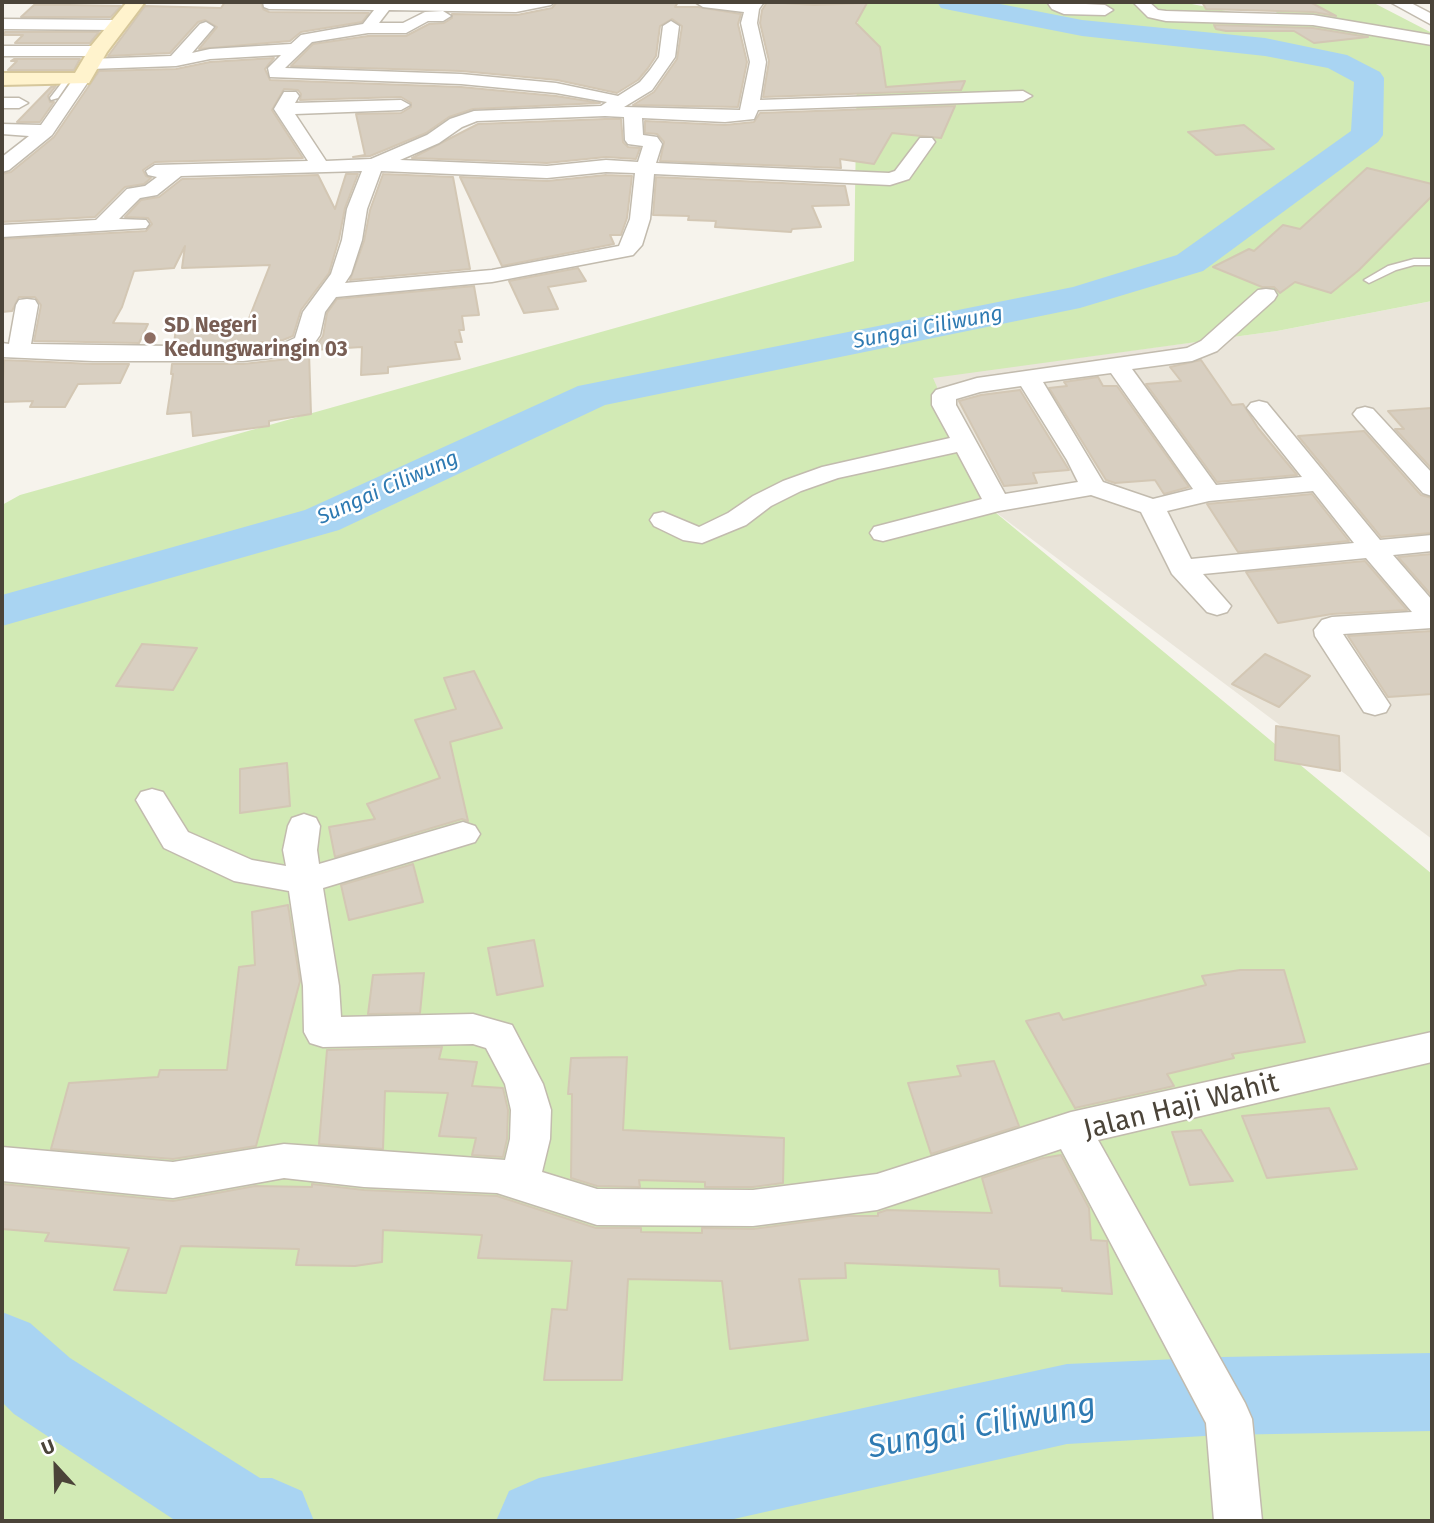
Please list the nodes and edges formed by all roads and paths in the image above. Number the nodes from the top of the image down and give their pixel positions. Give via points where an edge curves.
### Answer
1 (136, 2) edge
2 (546, 2) edge
3 (703, 2) edge
4 (1055, 2) edge
5 (1141, 2) edge
6 (1246, 2) edge
7 (1398, 2) edge
8 (377, 4) edge
9 (754, 5) edge
10 (268, 6) edge
11 (455, 6) junction
12 (1320, 6) dead end
13 (1105, 10) dead end
14 (1424, 10) edge
15 (1263, 18) junction
16 (1283, 18) junction
17 (1432, 20) edge
18 (2, 24) edge
19 (117, 25) junction
20 (671, 26) dead end
21 (206, 27) dead end
22 (368, 28) junction
23 (250, 33) dead end
24 (1432, 40) edge
25 (296, 49) junction
26 (2, 51) edge
27 (237, 52) junction
28 (176, 61) junction
29 (84, 68) junction
30 (499, 71) dead end
31 (300, 75) junction
32 (2, 79) edge
33 (482, 81) junction
34 (1023, 96) dead end
35 (54, 98) dead end
36 (401, 105) dead end
37 (752, 105) junction
38 (628, 107) junction
39 (283, 109) junction
40 (2, 130) edge
41 (46, 131) junction
42 (926, 142) dead end
43 (374, 165) junction
44 (2, 166) edge
45 (322, 168) junction
46 (645, 168) junction
47 (155, 171) dead end
48 (176, 171) junction
49 (139, 224) dead end
50 (102, 225) junction
51 (2, 231) edge
52 (1432, 262) edge
53 (1369, 280) dead end
54 (329, 291) junction
55 (1266, 295) dead end
56 (27, 304) dead end
57 (10, 350) edge
58 (1118, 366) junction
59 (1029, 379) junction
60 (1259, 408) dead end
61 (1365, 414) dead end
62 (963, 443) junction
63 (1322, 483) junction
64 (1093, 487) junction
65 (1432, 488) edge
66 (1209, 493) junction
67 (997, 503) junction
68 (1152, 507) junction
69 (663, 520) dead end
70 (883, 533) dead end
71 (1432, 543) edge
72 (1372, 548) junction
73 (1182, 568) junction
74 (1217, 606) dead end
75 (1432, 618) edge
76 (1375, 705) dead end
77 (152, 800) dead end
78 (304, 826) dead end
79 (463, 834) dead end
80 (305, 881) junction
81 (1432, 1047) edge
82 (1071, 1129) junction
83 (2, 1164) edge
84 (520, 1181) junction
85 (1238, 1521) edge

1 - 19 street
2 - 11 street
3 - 9 street
4 - 13 street via 1064,9
5 - 15 street via 1153,14 1166,16
6 - 15 street
7 - 14 street
8 - 10 street
8 - 11 street
8 - 22 street
9 - 37 street via 749,23 758,62
11 - 22 street via 451,15 425,17 406,28
12 - 16 street
14 - 17 street
15 - 16 street
16 - 24 street
18 - 19 street
19 - 29 street
20 - 38 street via 667,57
21 - 28 street
22 - 25 street via 307,38
23 - 27 street
25 - 27 street
25 - 31 street via 276,73
26 - 29 street
27 - 28 street
28 - 29 street
29 - 32 street
29 - 35 lane
29 - 41 street
30 - 33 street
31 - 33 street via 408,75
31 - 39 street
33 - 38 street via 568,90
34 - 37 street
36 - 39 street
37 - 38 street via 748,115 741,117
38 - 43 street via 474,116
38 - 46 street via 634,140 652,142
39 - 45 street
40 - 41 street
41 - 44 street
42 - 46 street via 902,175 890,179
43 - 45 street
43 - 46 street via 520,172
43 - 54 street via 357,209 341,274
45 - 48 street
46 - 54 street via 640,219 626,251 492,276
47 - 48 street
48 - 50 street via 150,191 134,193
49 - 50 street
50 - 51 street
52 - 53 lane via 1392,268
54 - 57 street via 314,312 309,335 288,349 207,355
55 - 58 street via 1209,346 1192,354
56 - 57 street
58 - 59 street
58 - 66 street
59 - 62 street via 977,385 944,395 944,405
59 - 64 street
60 - 63 street
61 - 65 street
62 - 67 street
62 - 69 street via 831,472 782,491 702,535
63 - 66 street
63 - 72 street
64 - 67 street
64 - 68 street
66 - 68 street
67 - 70 street
68 - 73 street
71 - 72 street
72 - 73 street
72 - 75 street
73 - 74 street
75 - 76 street via 1332,626 1328,630
77 - 80 street via 176,840 246,872
78 - 80 street via 300,850
79 - 80 street
80 - 84 street via 323,1032 473,1029 499,1036 524,1084 531,1110
81 - 82 street, Jalan Haji Wahit
82 - 84 street via 877,1192 753,1208 597,1207
82 - 85 street, Jalan Haji Wahit via 1229,1419
83 - 84 street via 173,1180 284,1161 497,1174

